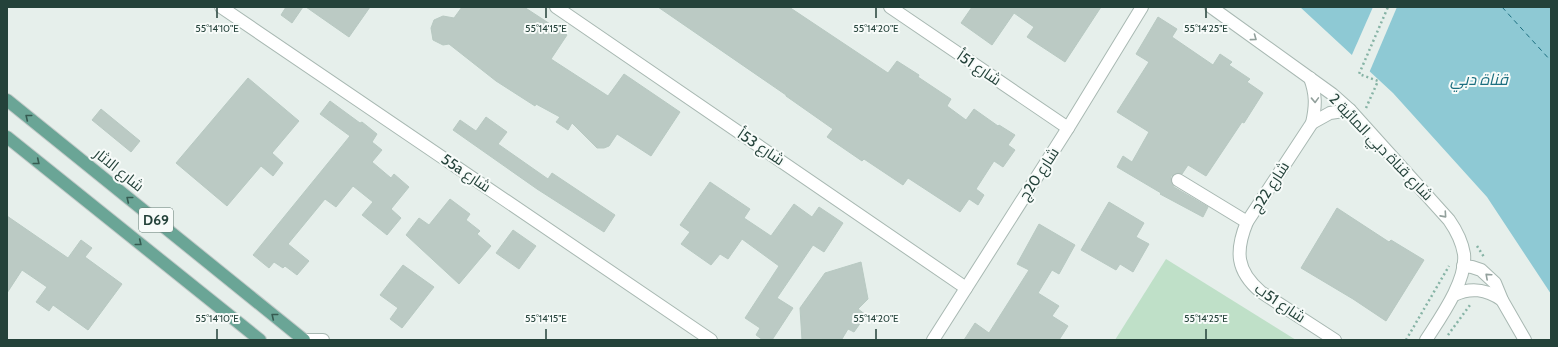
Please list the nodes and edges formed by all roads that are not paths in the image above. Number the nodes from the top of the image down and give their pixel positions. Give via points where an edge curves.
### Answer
1 (221, 7) edge
2 (890, 7) edge
3 (1142, 7) edge
4 (1211, 7) edge
5 (563, 9) edge
6 (1310, 78) junction
7 (7, 100) edge
8 (1350, 110) junction
9 (1312, 123) junction
10 (1068, 128) junction
11 (7, 138) edge
12 (1178, 180) dead end
13 (1247, 222) junction
14 (1239, 255) joint
15 (1463, 266) junction
16 (966, 288) junction
17 (1454, 294) junction
18 (1502, 300) junction
19 (260, 340) edge
20 (304, 340) edge
21 (323, 340) edge
22 (711, 340) edge
23 (933, 340) edge
24 (1335, 340) edge
25 (1426, 340) edge
26 (1525, 340) edge

1 - 22 street, 55a شارع
2 - 10 street, شارع 51أ
3 - 10 street, شارع 20ج
4 -> 6 street, شارع قناة دبي المائية 2
5 - 16 street, شارع 53أ
6 - 8 street, شارع قناة دبي المائية 2
6 -> 9 street, شارع 22ج via 1316,100
20 -> 7 main road, شارع الاثار / D69
8 - 9 street, شارع 22ج via 1330,113
8 -> 15 street, شارع قناة دبي المائية 2 via 1449,220 1461,244
9 - 13 street, شارع 22ج
10 - 16 street, شارع 20ج
11 -> 19 main road, D69
12 - 13 street
13 - 14 street, شارع 22ج
14 - 24 street, شارع 51ب via 1250,283
15 - 17 street, شارع قناة دبي المائية 2
18 -> 15 street via 1488,276 1481,270
16 - 23 street, شارع 20ج
17 - 18 street via 1482,290
17 - 25 street, شارع قناة دبي المائية 2
18 - 26 street
20 - 21 street, شارع الاثار

